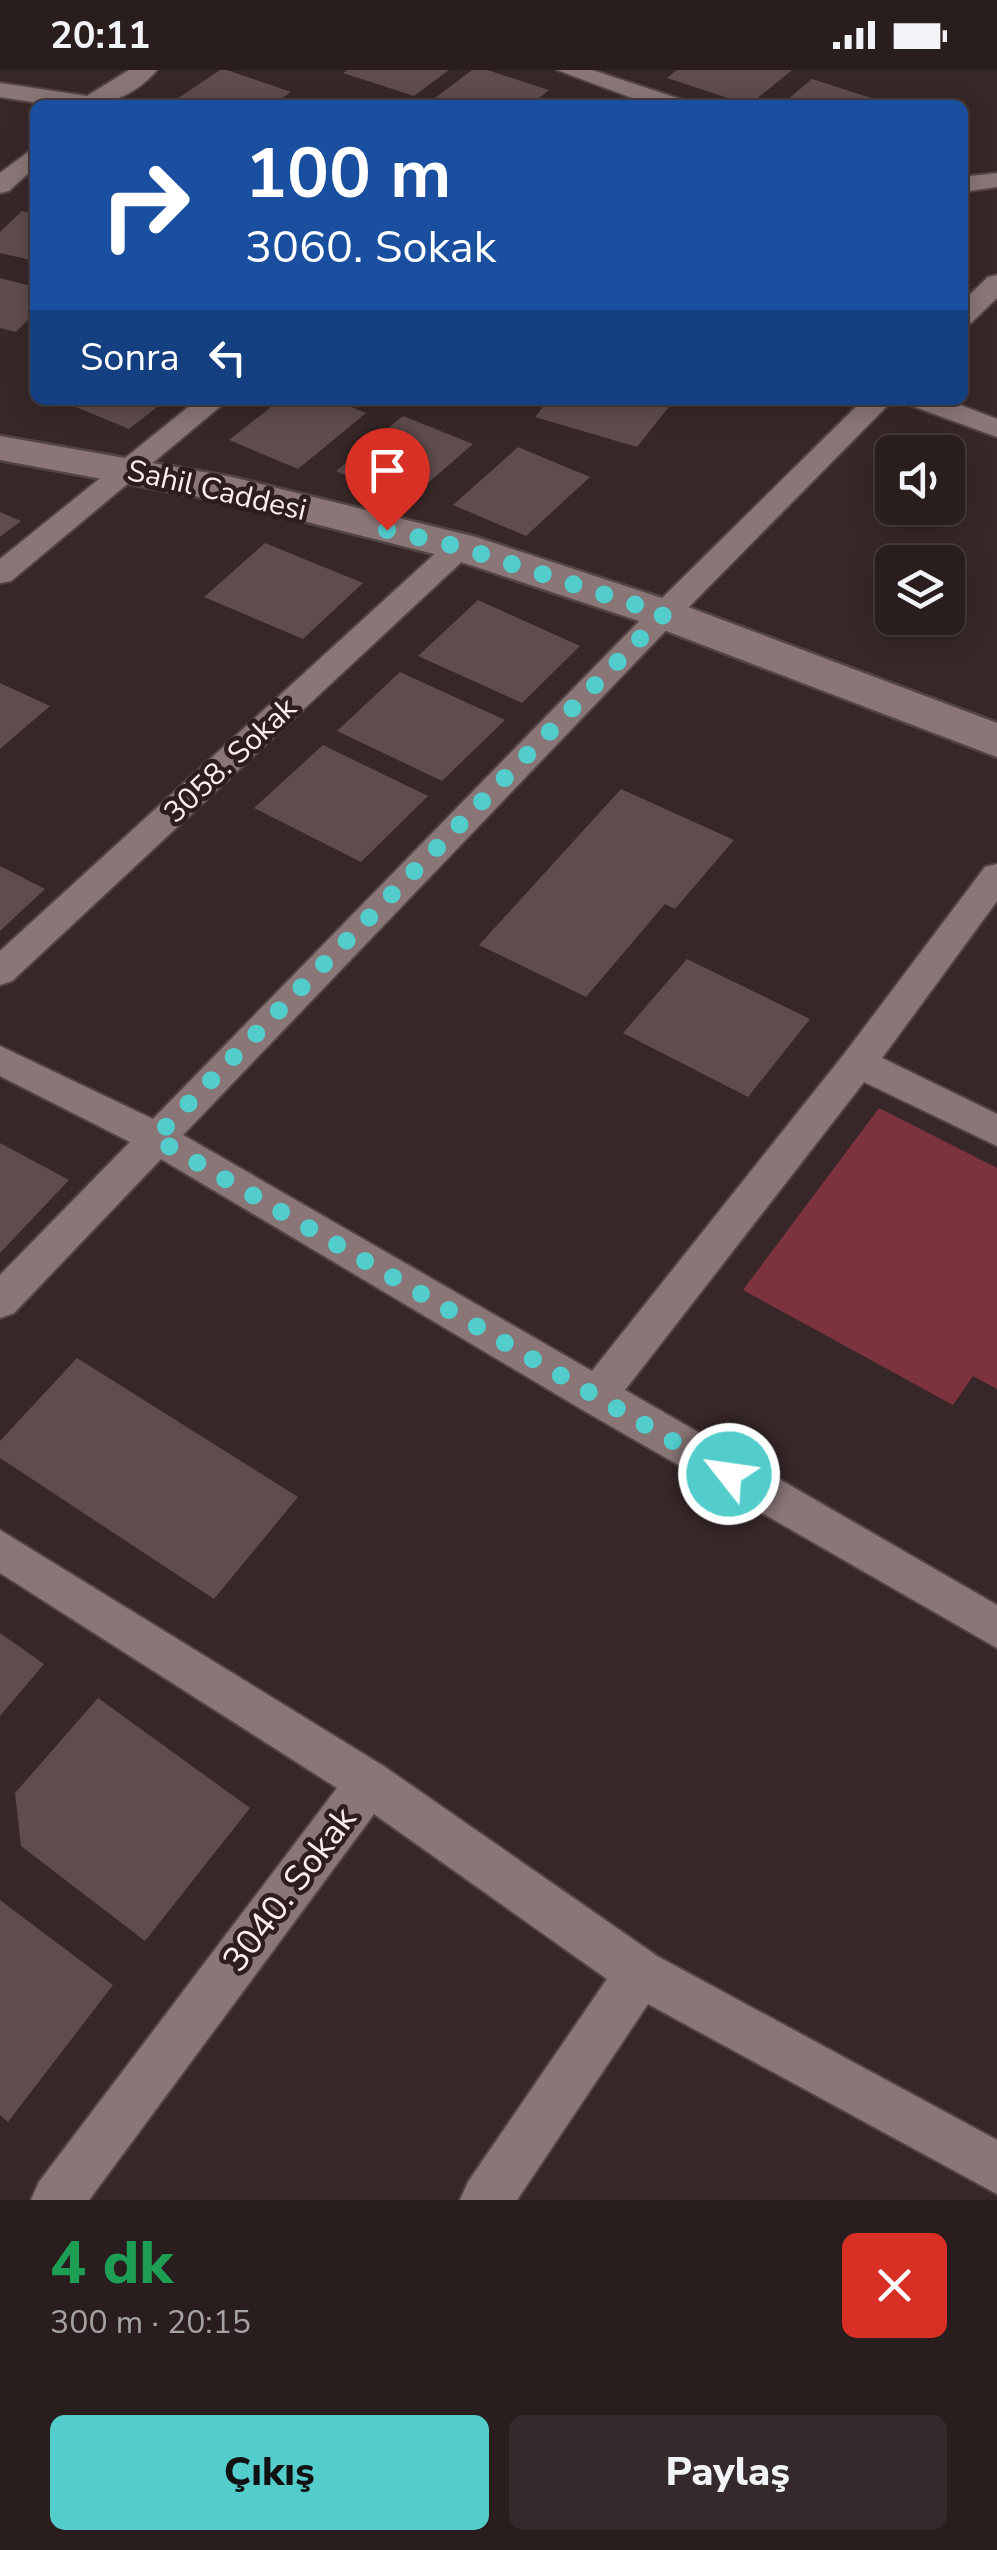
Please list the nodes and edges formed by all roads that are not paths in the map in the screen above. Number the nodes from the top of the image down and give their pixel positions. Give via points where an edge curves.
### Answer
1 (145, 70) edge
2 (569, 70) edge
3 (610, 76) edge
4 (0, 90) edge
5 (66, 100) edge
6 (99, 100) edge
7 (579, 100) edge
8 (664, 100) edge
9 (30, 159) edge
10 (997, 180) edge
11 (968, 184) edge
12 (0, 186) edge
13 (997, 283) edge
14 (968, 311) edge
15 (208, 405) edge
16 (874, 405) edge
17 (935, 405) edge
18 (997, 429) edge
19 (0, 448) edge
20 (133, 469) junction
21 (460, 547) junction
22 (0, 574) edge
23 (664, 614) junction
24 (997, 741) edge
25 (997, 876) edge
26 (0, 972) edge
27 (0, 1060) edge
28 (858, 1063) junction
29 (997, 1132) edge
30 (155, 1138) junction
31 (0, 1301) edge
32 (595, 1397) junction
33 (0, 1549) edge
34 (997, 1628) edge
35 (368, 1783) junction
36 (640, 1973) junction
37 (997, 2168) edge
38 (56, 2200) edge
39 (486, 2200) edge

1 - 6 street
2 - 3 street
3 - 7 street
3 - 8 street
4 - 5 street
9 - 12 street
10 - 11 street
13 - 14 street
15 - 20 street
16 - 23 street
17 - 18 street
19 - 20 street, Sahil Caddesi
20 - 21 street, Sahil Caddesi
20 - 22 street
21 - 23 street, Sahil Caddesi
21 - 26 street, 3058. Sokak
23 - 24 street, Sahil Caddesi
23 - 30 street
25 - 28 street
27 - 30 street
28 - 29 street
28 - 32 street
30 - 31 street
30 - 32 street
32 - 34 street
33 - 35 street, 3040. Sokak
35 - 36 street
35 - 38 street, 3040. Sokak
36 - 37 street
36 - 39 street

